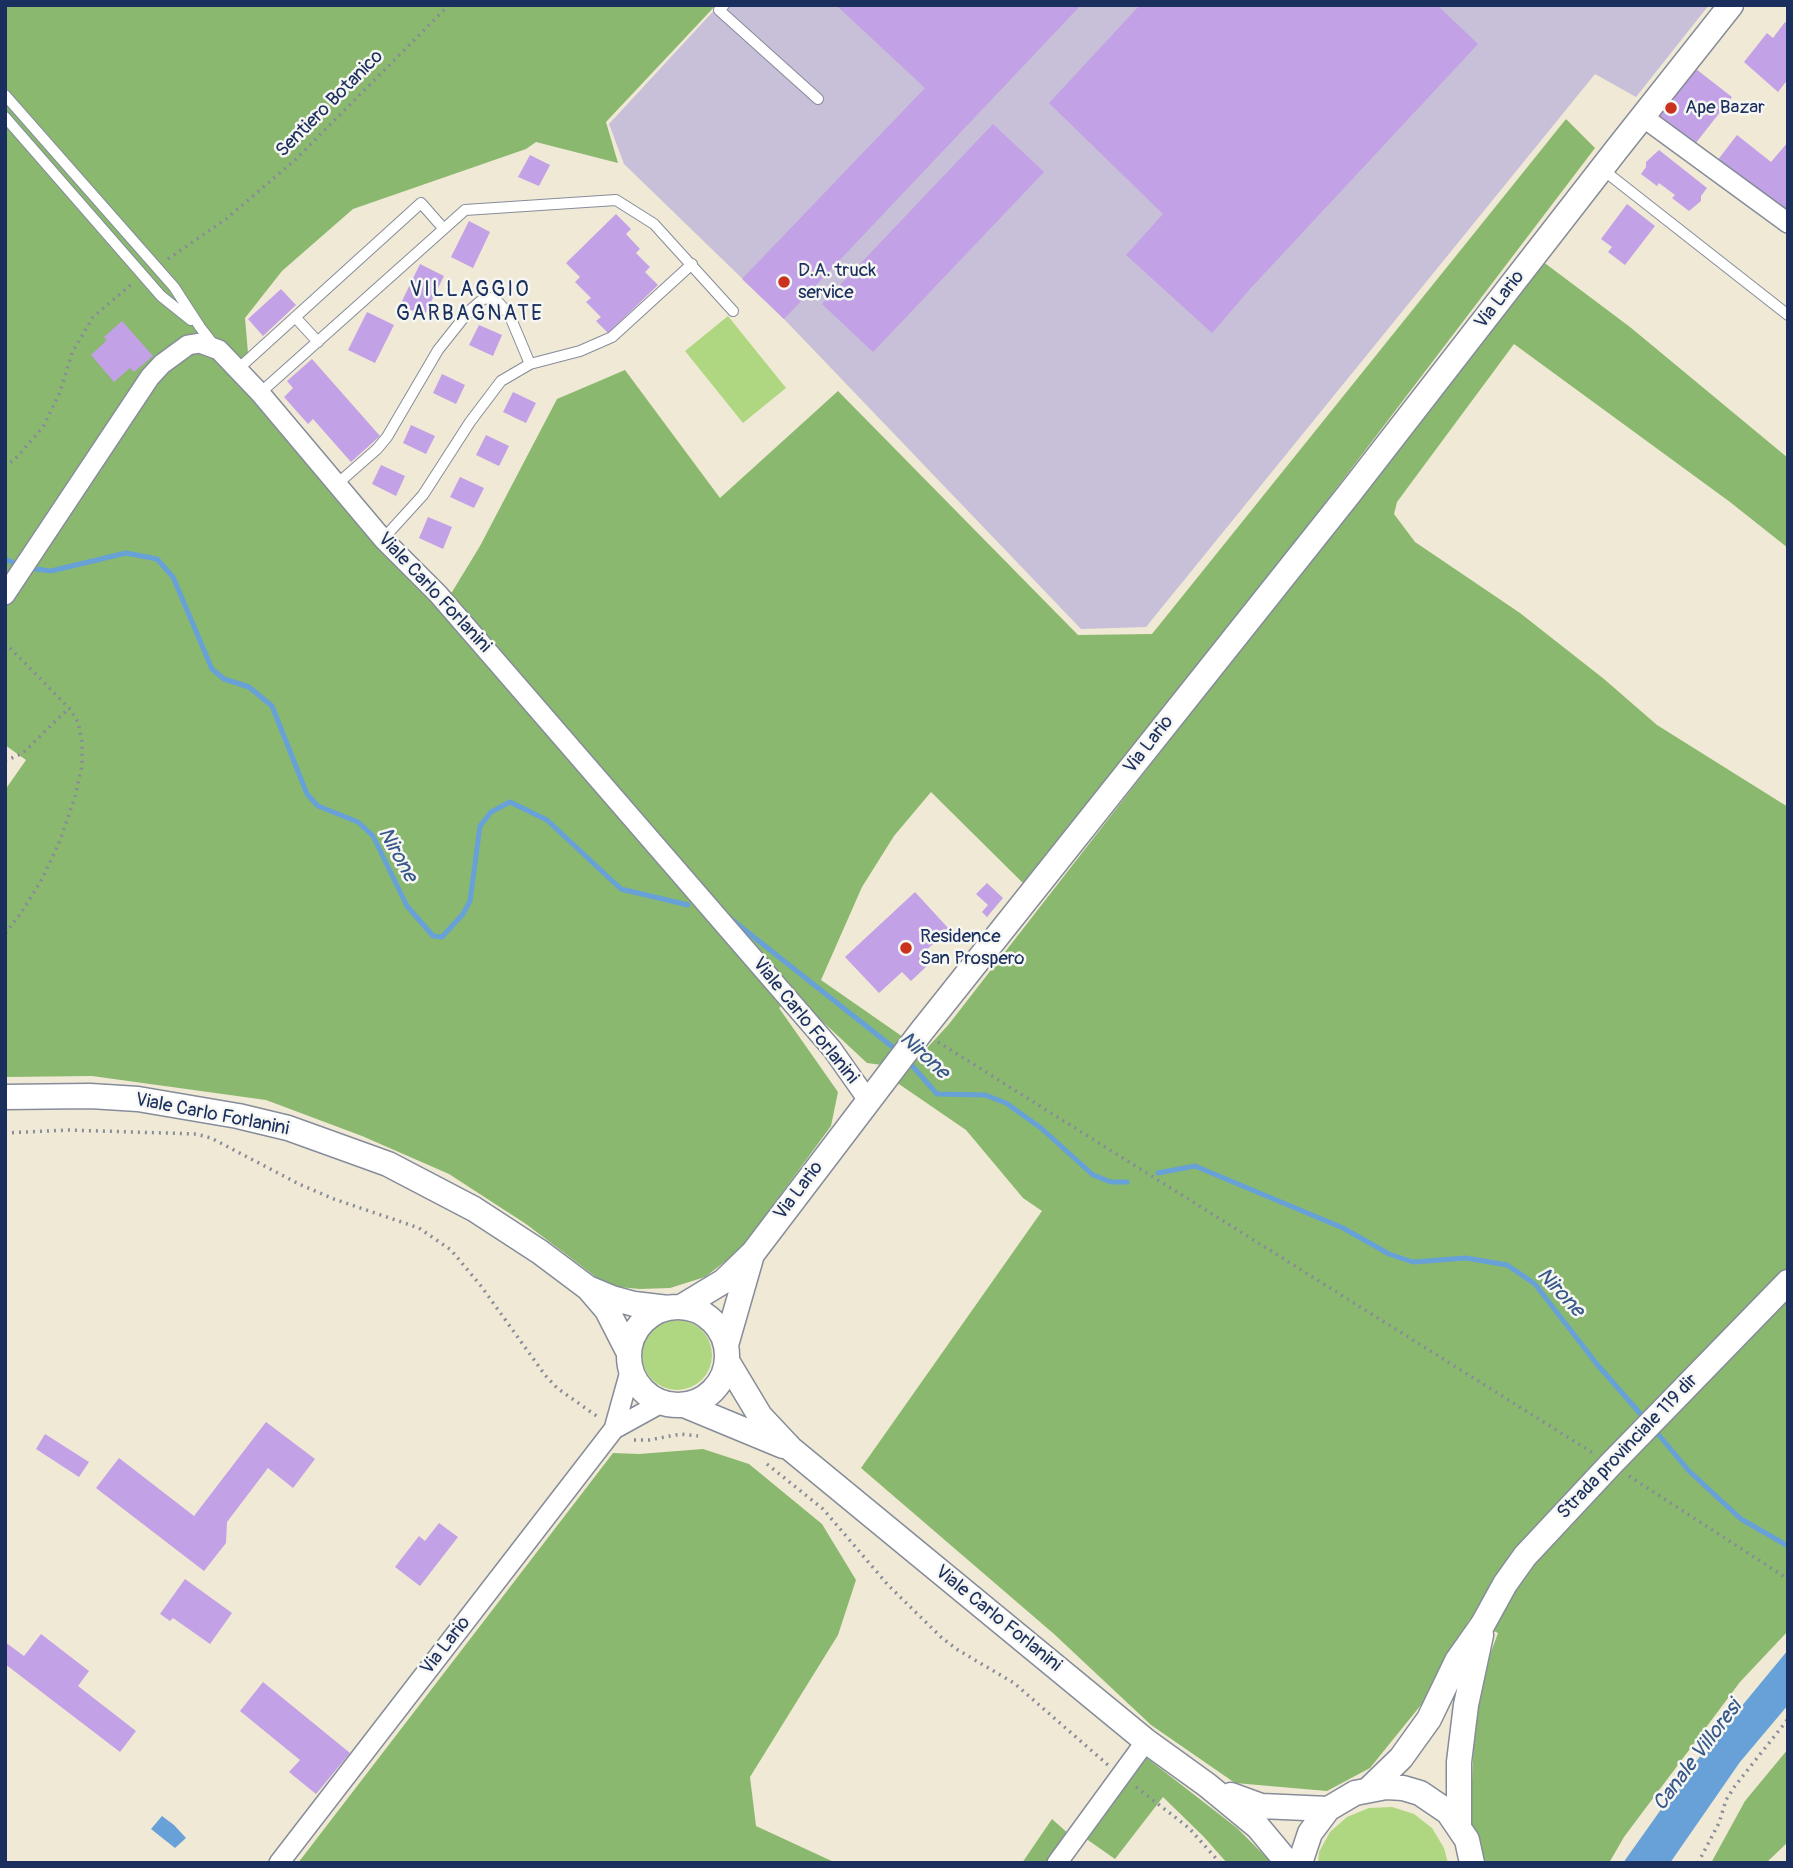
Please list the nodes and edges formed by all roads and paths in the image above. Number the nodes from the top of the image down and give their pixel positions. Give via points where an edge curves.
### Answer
1 (449, 5) edge
2 (724, 5) edge
3 (1731, 5) edge
4 (5, 95) edge
5 (818, 99) dead end
6 (5, 117) edge
7 (1643, 117) junction
8 (1601, 169) junction
9 (226, 219) dead end
10 (1788, 223) edge
11 (443, 228) junction
12 (692, 264) junction
13 (733, 311) dead end
14 (1788, 315) edge
15 (295, 317) junction
16 (200, 327) junction
17 (318, 342) junction
18 (219, 350) junction
19 (72, 353) dead end
20 (530, 365) junction
21 (238, 369) junction
22 (260, 393) junction
23 (5, 467) edge
24 (336, 485) junction
25 (383, 539) junction
26 (5, 595) edge
27 (5, 643) edge
28 (69, 708) junction
29 (5, 761) edge
30 (5, 934) edge
31 (911, 1046) junction
32 (5, 1097) edge
33 (868, 1100) junction
34 (753, 1253) junction
35 (1788, 1282) edge
36 (588, 1288) junction
37 (674, 1307) junction
38 (727, 1353) junction
39 (630, 1361) junction
40 (673, 1404) junction
41 (614, 1429) junction
42 (790, 1450) junction
43 (1611, 1464) junction
44 (1788, 1579) edge
45 (1483, 1624) junction
46 (1788, 1719) edge
47 (1146, 1741) junction
48 (1208, 1785) junction
49 (1369, 1788) junction
50 (1328, 1809) junction
51 (1459, 1825) junction
52 (279, 1863) edge
53 (1057, 1863) edge
54 (1288, 1863) edge
55 (1300, 1863) edge
56 (1472, 1863) edge
57 (1698, 1863) edge

1 - 9 path, Sentiero Botanico via 295,160
2 - 5 lane via 719,10
3 - 7 street, Via Lario
4 - 16 lane via 174,287
6 - 16 lane via 161,296
7 - 8 street, Via Lario
7 - 10 street
8 - 14 lane
8 - 31 street, Via Lario
11 - 12 lane via 465,210 615,200 653,225
11 - 15 lane via 421,203
11 - 17 lane
12 - 13 lane
12 - 20 lane via 612,337
15 - 17 lane
15 - 21 lane
16 - 18 lane
17 - 22 lane
18 - 21 street, Viale Carlo Forlanini
18 - 26 street via 200,343 188,345 150,377
19 - 23 path via 43,427
20 - 24 lane via 504,307 491,298 483,299 438,350 387,437
20 - 25 lane via 496,386 423,495
21 - 22 street, Viale Carlo Forlanini
22 - 24 street, Viale Carlo Forlanini
24 - 25 street, Viale Carlo Forlanini
25 - 33 street, Viale Carlo Forlanini via 447,605 795,1006
27 - 28 path
28 - 29 path via 23,753
28 - 30 path via 82,742 75,797 41,879
31 - 33 street, Via Lario
31 - 43 path
32 - 36 street, Viale Carlo Forlanini via 138,1099 288,1128 388,1164 474,1209
33 - 34 street, Via Lario
34 - 37 street, Via Lario via 724,1281
34 - 38 street, Via Lario
35 - 43 street, Strada provinciale 119 dir
36 - 37 street, Viale Carlo Forlanini via 634,1304
36 - 39 street, Viale Carlo Forlanini via 607,1310
37 - 38 street via 705,1314 715,1322
37 - 39 street via 641,1324 633,1337
38 - 40 street via 717,1386 696,1402
38 - 42 street, Viale Carlo Forlanini via 760,1416
39 - 40 street via 637,1383 648,1395
39 - 41 street, Via Lario
40 - 41 street, Via Lario
40 - 42 street, Viale Carlo Forlanini
41 - 52 street, Via Lario
42 - 47 street, Viale Carlo Forlanini
43 - 44 path
43 - 45 street, Strada provinciale 119 dir via 1525,1556
45 - 49 street, Strada provinciale 119 dir via 1457,1661 1429,1719 1401,1758
45 - 51 street, Strada provinciale 119 dir via 1466,1705
46 - 57 path via 1735,1786
47 - 48 street, Viale Carlo Forlanini
47 - 53 street
48 - 50 street, Viale Carlo Forlanini via 1261,1806
48 - 54 street, Viale Carlo Forlanini via 1258,1827
49 - 50 street
49 - 51 street via 1420,1793
50 - 55 street via 1310,1833
51 - 56 street

